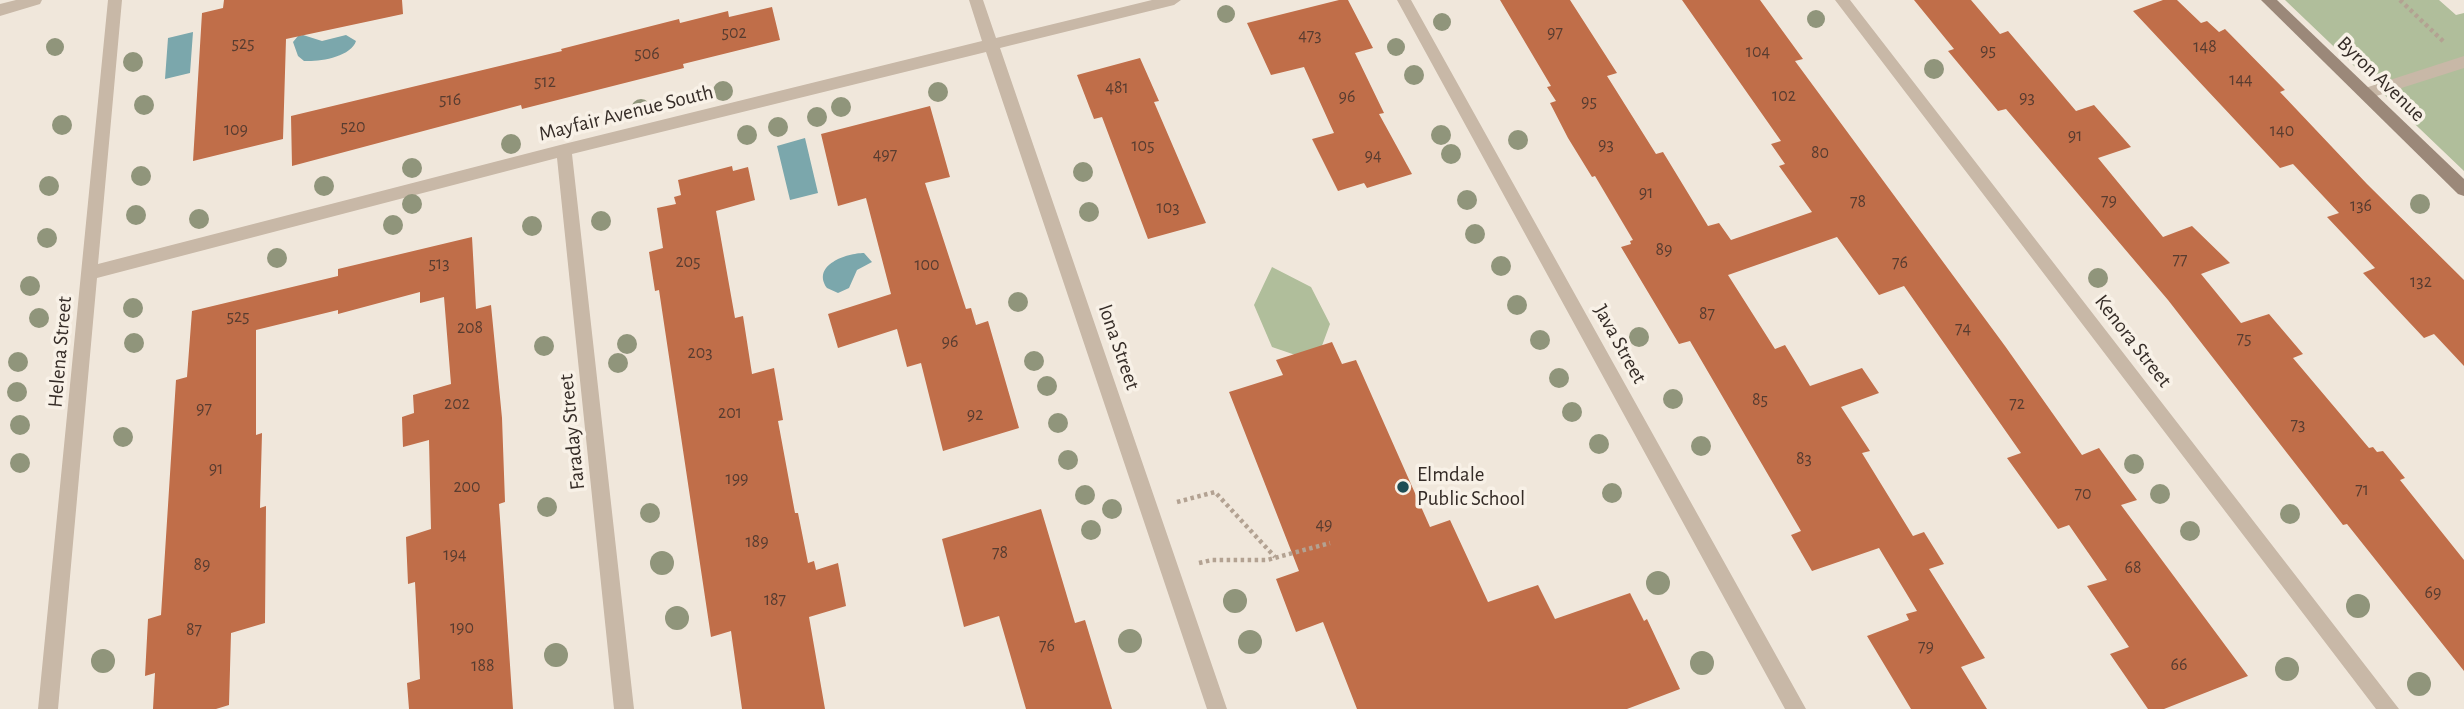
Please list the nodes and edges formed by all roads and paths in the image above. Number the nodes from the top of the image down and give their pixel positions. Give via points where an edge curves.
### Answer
1 (35, 0) edge
2 (115, 0) edge
3 (976, 0) edge
4 (1174, 0) edge
5 (1404, 0) edge
6 (1842, 0) edge
7 (2268, 0) edge
8 (2400, 0) edge
9 (0, 10) edge
10 (992, 43) junction
11 (2463, 62) edge
12 (2367, 93) junction
13 (564, 150) junction
14 (2464, 189) edge
15 (90, 272) junction
16 (1176, 502) dead end
17 (1331, 543) dead end
18 (1275, 558) junction
19 (1171, 571) junction
20 (48, 709) edge
21 (624, 709) edge
22 (1217, 709) edge
23 (1796, 709) edge
24 (2389, 709) edge

1 - 9 street
2 - 15 street, Helena Street
3 - 10 street, Iona Street
4 - 10 street, Mayfair Avenue South
5 - 23 street, Java Street
6 - 24 street, Kenora Street
7 - 12 street, Byron Avenue
8 - 11 path
10 - 13 street, Mayfair Avenue South
10 - 19 street, Iona Street
11 - 12 street
12 - 14 street, Byron Avenue
13 - 15 street, Mayfair Avenue South
13 - 21 street, Faraday Street
15 - 20 street, Helena Street
16 - 18 path via 1215,492
17 - 18 path
18 - 19 path via 1212,559
19 - 22 street, Iona Street

